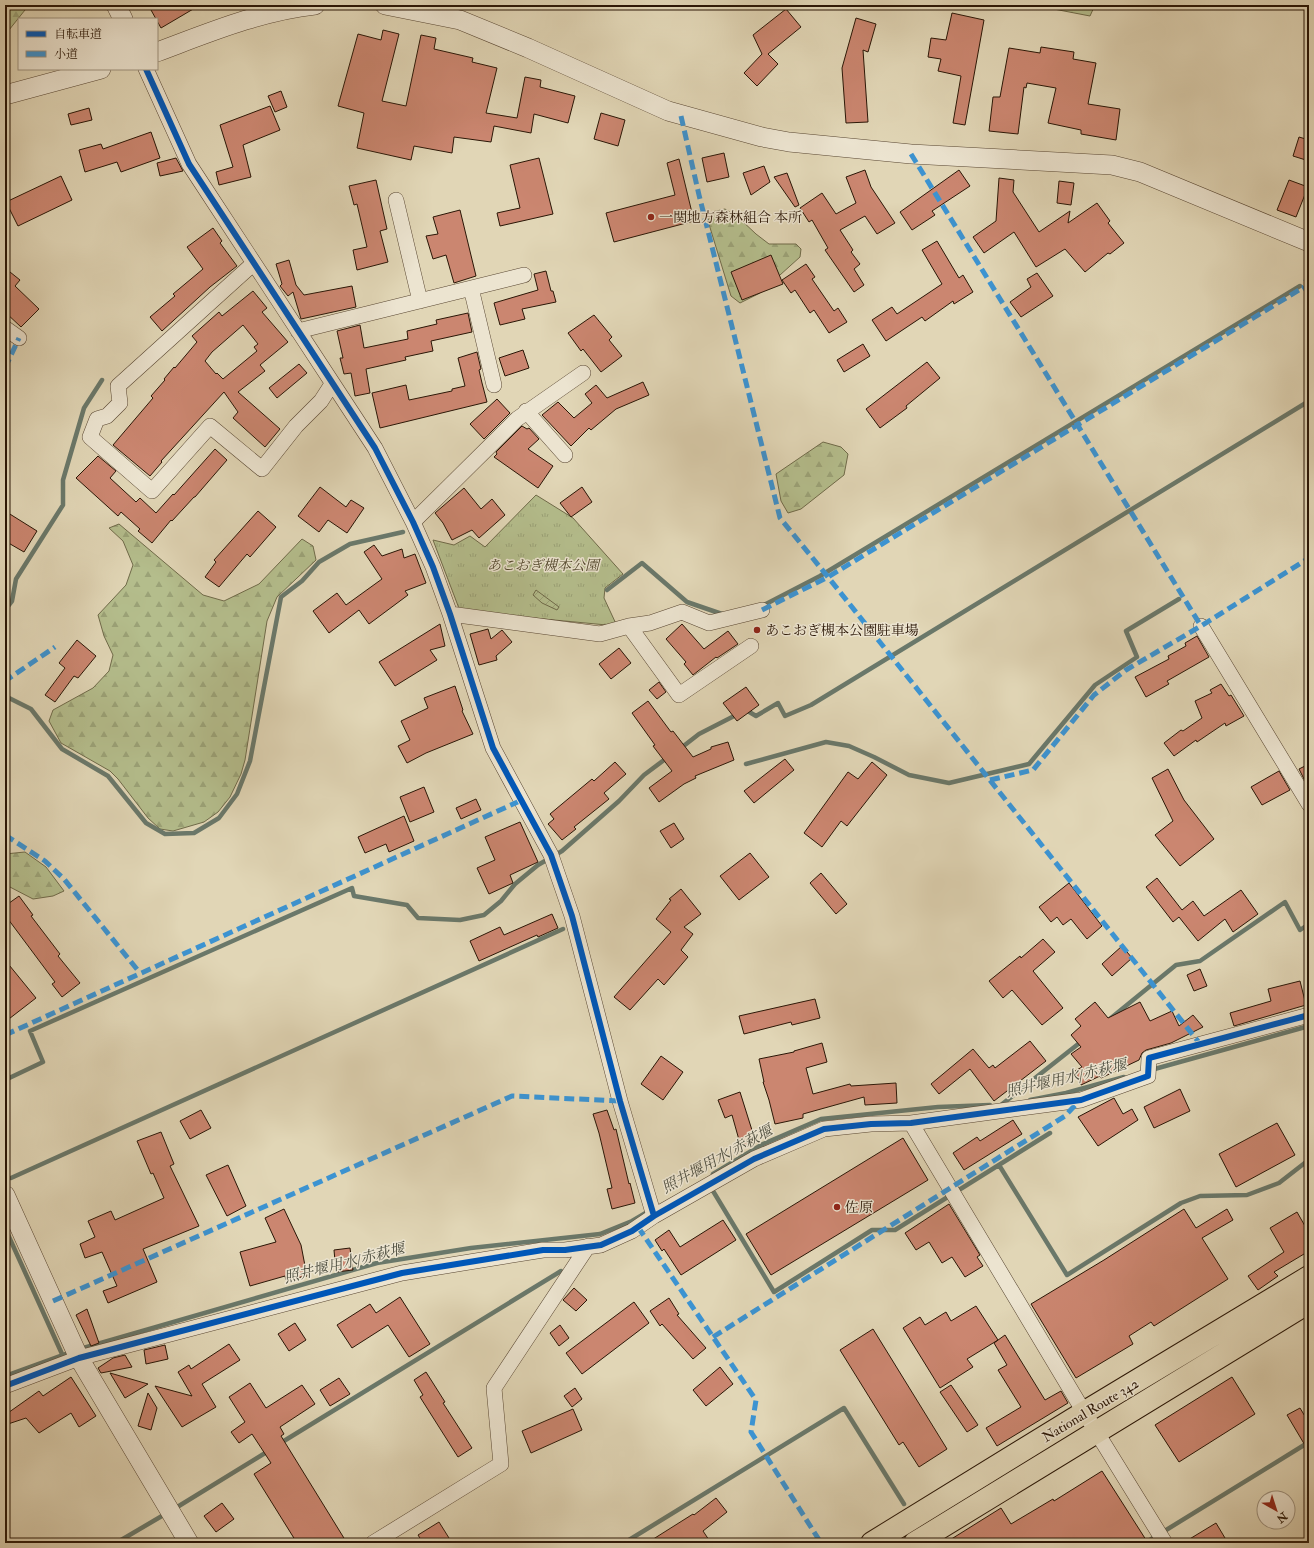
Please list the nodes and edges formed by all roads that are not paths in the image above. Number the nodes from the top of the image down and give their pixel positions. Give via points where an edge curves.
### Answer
1 (116, 5) edge
2 (315, 5) edge
3 (386, 5) edge
4 (122, 18) edge
5 (158, 52) edge
6 (97, 70) edge
7 (146, 70) edge
8 (5, 95) edge
9 (396, 200) dead end
10 (1309, 242) edge
11 (254, 263) junction
12 (524, 275) dead end
13 (471, 288) junction
14 (420, 301) junction
15 (5, 328) edge
16 (298, 331) junction
17 (18, 338) dead end
18 (583, 373) dead end
19 (332, 384) junction
20 (494, 385) dead end
21 (526, 411) junction
22 (565, 454) dead end
23 (413, 522) junction
24 (762, 610) dead end
25 (450, 614) junction
26 (629, 626) junction
27 (1201, 626) dead end
28 (751, 646) dead end
29 (1308, 802) edge
30 (1309, 1015) edge
31 (911, 1123) junction
32 (5, 1195) edge
33 (654, 1216) junction
34 (588, 1246) junction
35 (1304, 1298) edge
36 (79, 1358) junction
37 (5, 1386) edge
38 (1085, 1412) junction
39 (1096, 1431) junction
40 (189, 1543) edge
41 (372, 1543) edge
42 (872, 1543) edge
43 (915, 1543) edge
44 (1165, 1543) edge

1 - 4 street
2 - 5 street via 234,24
3 - 10 street via 460,20 668,111 762,137 911,154 1112,165 1140,172
6 - 8 street
7 - 11 street via 189,164
9 - 14 street
11 - 16 street
11 - 19 street via 118,386 120,403 107,416 97,420 90,438 152,491 210,426 262,469 296,426 321,401
12 - 13 street
13 - 14 street
13 - 20 street
14 - 16 street
15 - 17 street
16 - 19 street
18 - 21 street
19 - 23 street via 375,448
21 - 22 street
21 - 23 street
23 - 25 street
24 - 26 street via 709,622 682,612 650,623
25 - 26 street via 600,634
25 - 33 street via 492,748 551,855 570,909 620,1101
26 - 28 street via 679,695
27 - 29 street
30 - 31 street via 1149,1058 1148,1076 1080,1100
31 - 33 street via 824,1129 754,1159
31 - 38 street
32 - 36 street
33 - 34 street via 632,1231 601,1245
34 - 36 street via 543,1250 402,1273
34 - 41 street via 494,1388 501,1464
35 - 38 highway, National Route 342
35 - 39 highway, National Route 342
36 - 37 street
36 - 40 street
38 - 39 street
38 - 42 highway, National Route 342
39 - 43 highway, National Route 342
39 - 44 street

